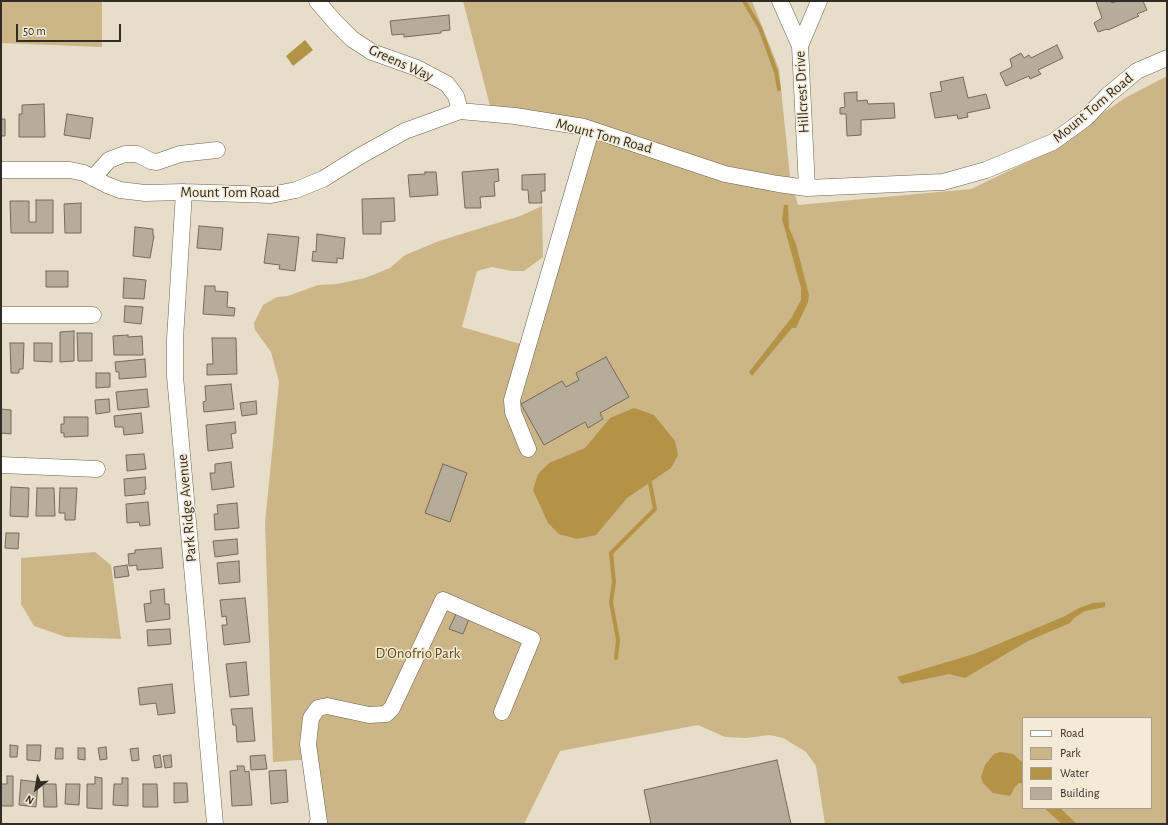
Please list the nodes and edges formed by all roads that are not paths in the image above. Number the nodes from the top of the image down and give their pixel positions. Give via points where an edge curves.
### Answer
1 (318, 1) edge
2 (780, 1) edge
3 (819, 1) edge
4 (800, 46) junction
5 (1167, 58) edge
6 (460, 111) junction
7 (591, 130) junction
8 (217, 150) dead end
9 (1, 170) edge
10 (93, 178) junction
11 (807, 188) junction
12 (184, 192) junction
13 (1, 315) edge
14 (93, 315) dead end
15 (528, 449) dead end
16 (1, 465) edge
17 (97, 469) dead end
18 (502, 712) dead end
19 (215, 824) edge
20 (317, 824) edge

1 - 6 street, Greens Way via 336,23 372,52 417,68 447,84 456,96
2 - 4 street, Hillcrest Drive
3 - 4 street
4 - 11 street, Hillcrest Drive
5 - 11 street, Mount Tom Road via 1137,71 1086,118 1053,142 986,170 943,182
6 - 7 street, Mount Tom Road via 515,116
6 - 12 street, Mount Tom Road via 405,131 323,179 296,190 271,195
7 - 11 street, Mount Tom Road via 725,174
7 - 15 street via 512,400 513,412
8 - 10 street via 180,154 157,162 137,154 125,154 110,160
9 - 10 street, Mount Tom Road via 70,170
10 - 12 street, Mount Tom Road via 120,190 145,193
12 - 19 street, Park Ridge Avenue via 175,376
13 - 14 street
16 - 17 street
18 - 20 street via 532,639 443,600 392,708 386,714 369,715 327,706 318,708 311,718 308,744 319,822

